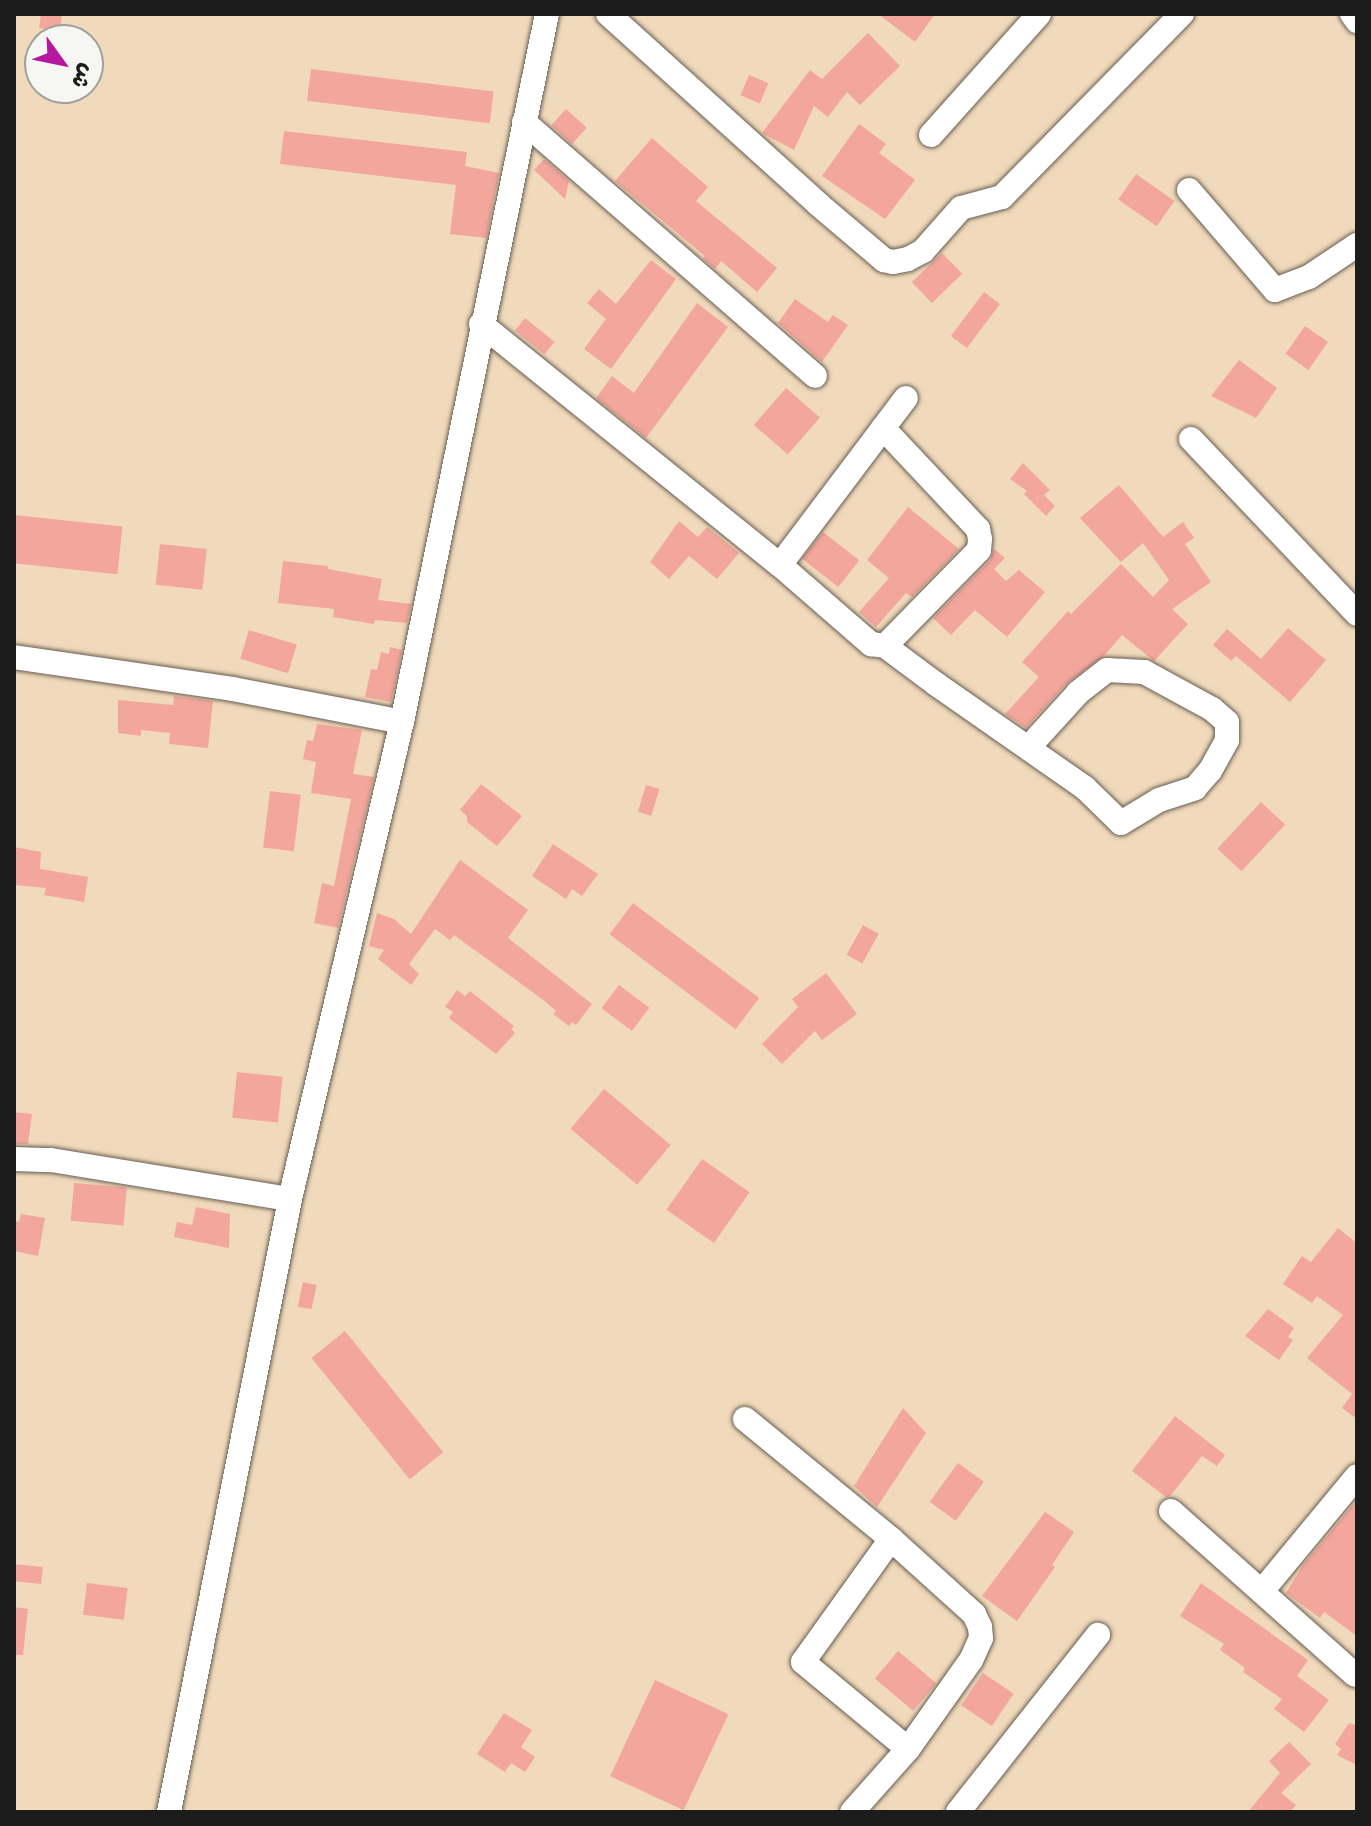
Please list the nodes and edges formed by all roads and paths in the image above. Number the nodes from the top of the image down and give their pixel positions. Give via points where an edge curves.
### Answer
1 (547, 14) edge
2 (608, 14) edge
3 (1039, 14) edge
4 (1182, 14) edge
5 (1352, 14) edge
6 (1357, 21) edge
7 (524, 122) junction
8 (931, 135) dead end
9 (1189, 190) dead end
10 (1357, 245) edge
11 (481, 324) junction
12 (815, 376) dead end
13 (906, 398) dead end
14 (883, 428) junction
15 (1191, 439) dead end
16 (780, 565) junction
17 (1357, 614) edge
18 (885, 646) junction
19 (14, 657) edge
20 (402, 722) junction
21 (1028, 748) junction
22 (14, 1159) edge
23 (290, 1199) junction
24 (745, 1419) dead end
25 (1357, 1476) edge
26 (1171, 1511) dead end
27 (891, 1539) junction
28 (1262, 1591) junction
29 (1098, 1635) dead end
30 (1355, 1675) dead end
31 (908, 1749) junction
32 (169, 1812) edge
33 (852, 1812) edge
34 (958, 1812) edge

1 - 7 street
2 - 4 street via 828,212 893,262 923,251 961,208 1002,197
3 - 8 street
5 - 6 street
7 - 11 street
7 - 12 street
9 - 10 street via 1275,290 1309,277
11 - 16 street
11 - 20 street
13 - 14 street
14 - 16 street
14 - 18 street via 978,529 980,539 979,550
15 - 17 street
16 - 18 street via 871,644
18 - 21 street
19 - 20 street via 233,689
20 - 23 street
21 - 21 street via 1085,788 1121,823 1159,800 1195,788 1227,740 1227,722 1144,672 1107,670 1078,693
22 - 23 street via 51,1160
23 - 32 street
24 - 27 street
25 - 28 street
26 - 28 street
27 - 31 street via 974,1614 981,1638
27 - 31 street via 803,1662
28 - 30 street
29 - 34 street
31 - 33 street

